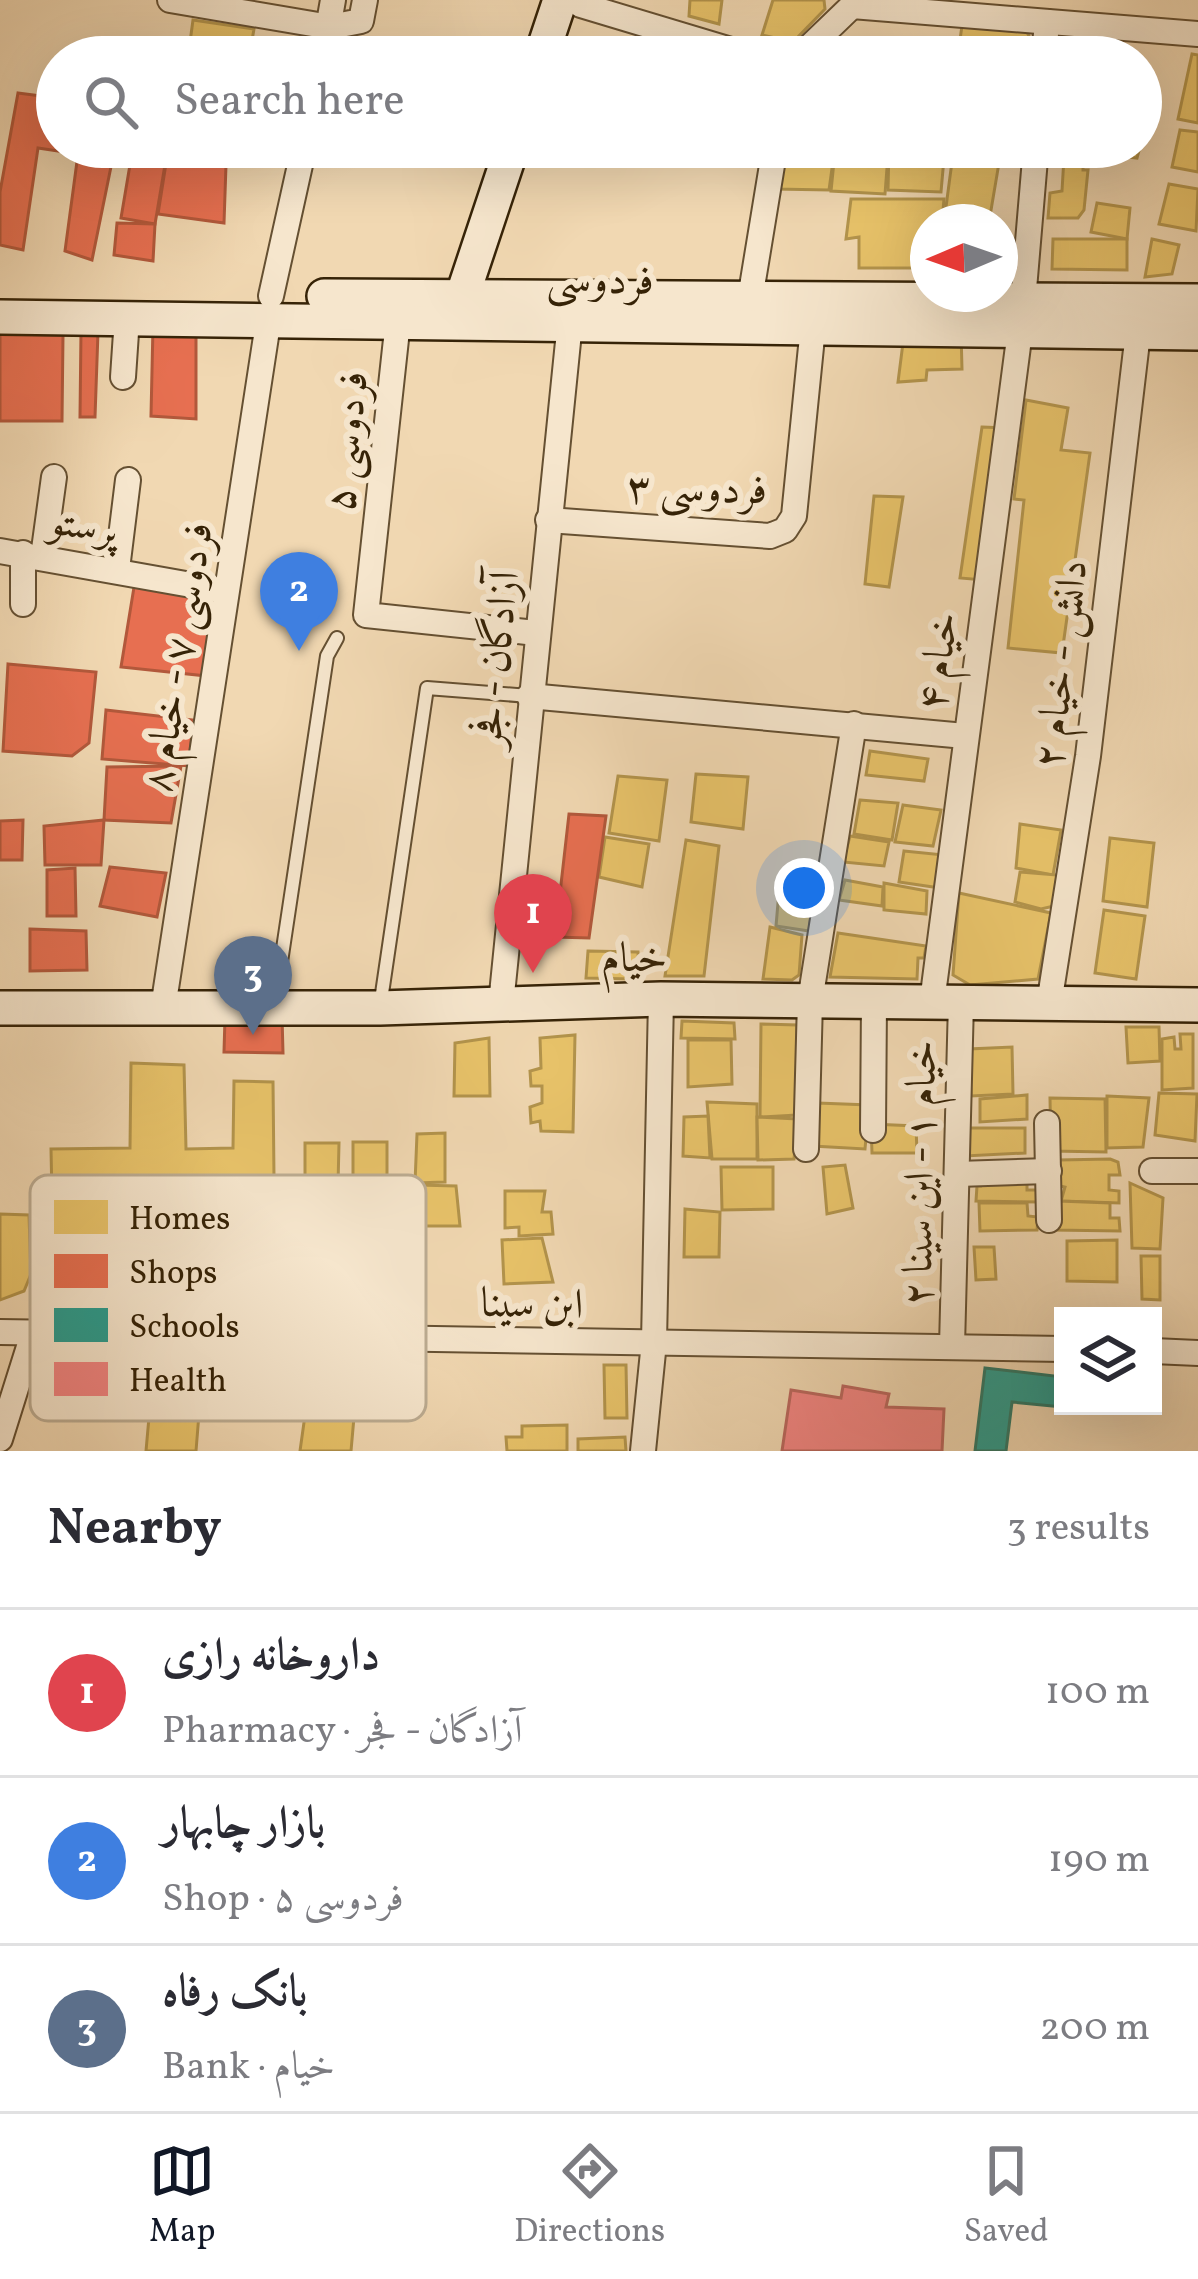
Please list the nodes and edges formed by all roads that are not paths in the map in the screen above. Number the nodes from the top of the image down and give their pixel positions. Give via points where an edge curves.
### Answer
1 (170, 0) edge
2 (333, 0) edge
3 (365, 0) edge
4 (575, 2) edge
5 (852, 3) edge
6 (1046, 22) junction
7 (330, 27) junction
8 (1198, 34) edge
9 (328, 36) edge
10 (555, 36) edge
11 (568, 36) edge
12 (686, 36) edge
13 (820, 36) edge
14 (1045, 36) edge
15 (300, 168) edge
16 (507, 168) edge
17 (526, 168) edge
18 (772, 168) edge
19 (1034, 168) edge
20 (0, 296) edge
21 (474, 297) junction
22 (750, 299) junction
23 (1198, 301) edge
24 (270, 307) junction
25 (1022, 316) junction
26 (0, 317) edge
27 (127, 318) junction
28 (398, 321) junction
29 (570, 322) junction
30 (813, 327) junction
31 (1138, 333) junction
32 (1198, 333) edge
33 (123, 377) dead end
34 (54, 477) dead end
35 (128, 480) dead end
36 (548, 520) junction
37 (22, 554) edge
38 (117, 569) junction
39 (225, 591) junction
40 (23, 604) dead end
41 (536, 633) junction
42 (337, 638) dead end
43 (529, 696) junction
44 (854, 724) junction
45 (965, 736) junction
46 (661, 999) junction
47 (810, 1001) junction
48 (874, 1001) junction
49 (946, 1002) junction
50 (501, 1004) junction
51 (1049, 1004) junction
52 (1198, 1005) edge
53 (0, 1008) edge
54 (163, 1008) junction
55 (247, 1008) junction
56 (380, 1008) junction
57 (1047, 1123) dead end
58 (873, 1130) dead end
59 (806, 1149) dead end
60 (1048, 1171) junction
61 (1152, 1171) dead end
62 (1198, 1172) edge
63 (958, 1174) junction
64 (1048, 1220) dead end
65 (0, 1333) edge
66 (30, 1334) edge
67 (426, 1339) edge
68 (654, 1342) junction
69 (30, 1344) edge
70 (952, 1346) junction
71 (1054, 1349) edge
72 (1162, 1352) edge
73 (1198, 1353) edge
74 (0, 1439) edge
75 (643, 1451) edge

1 - 7 street
2 - 7 street
3 - 7 street via 361,21
4 - 10 street
4 - 11 street
4 - 12 street
5 - 6 street
5 - 13 street
6 - 8 street
6 - 14 street
7 - 9 street
15 - 24 street, فردوسی ۷ - خیام ۸
16 - 21 street
17 - 21 street
18 - 22 street
19 - 25 street, خیام ۴
20 - 24 street, فردوسی
21 - 22 street, فردوسی
21 - 24 street, فردوسی
22 - 25 street, فردوسی
23 - 25 street, فردوسی
24 - 27 street, فردوسی
24 - 28 street, فردوسی
24 - 39 street, فردوسی ۷ - خیام ۸
25 - 30 street, فردوسی
25 - 31 street, فردوسی
25 - 45 street, خیام ۴
26 - 27 street, فردوسی
27 - 33 street
28 - 29 street, فردوسی
28 - 41 street, فردوسی ۵ via 366,615
29 - 30 street, فردوسی
29 - 36 street, آزادگان - فجر
30 - 36 street, فردوسی ۳ via 794,516 785,530 770,536
31 - 32 street, فردوسی
31 - 51 street, دانش - خیام ۲ via 1088,756
34 - 37 street
35 - 38 street
36 - 41 street, آزادگان - فجر
37 - 38 street, پرستو
37 - 40 street
38 - 39 street, پرستو
39 - 54 street, فردوسی ۷ - خیام ۸
41 - 43 street, آزادگان - فجر
42 - 55 lane via 327,656 281,962 254,969
43 - 44 street
43 - 50 street, آزادگان - فجر
43 - 56 lane via 427,688
44 - 45 street
44 - 47 street
45 - 49 street, خیام ۴
46 - 47 street, خیام
46 - 50 street, خیام
46 - 68 street
47 - 48 street, خیام
47 - 59 street
48 - 49 street, خیام
48 - 58 street
49 - 51 street, خیام
49 - 63 street, خیام ۱ - این سینا ۲
50 - 56 street, خیام
51 - 52 street, خیام
53 - 54 street, خیام
54 - 55 street, خیام
55 - 56 street, خیام
57 - 60 street
60 - 63 street
60 - 64 street
61 - 62 street
63 - 70 street, خیام ۱ - این سینا ۲
65 - 66 street, ابن سینا
67 - 68 street, ابن سینا
68 - 70 street, ابن سینا
68 - 75 street
69 - 74 street
70 - 71 street, ابن سینا
72 - 73 street

